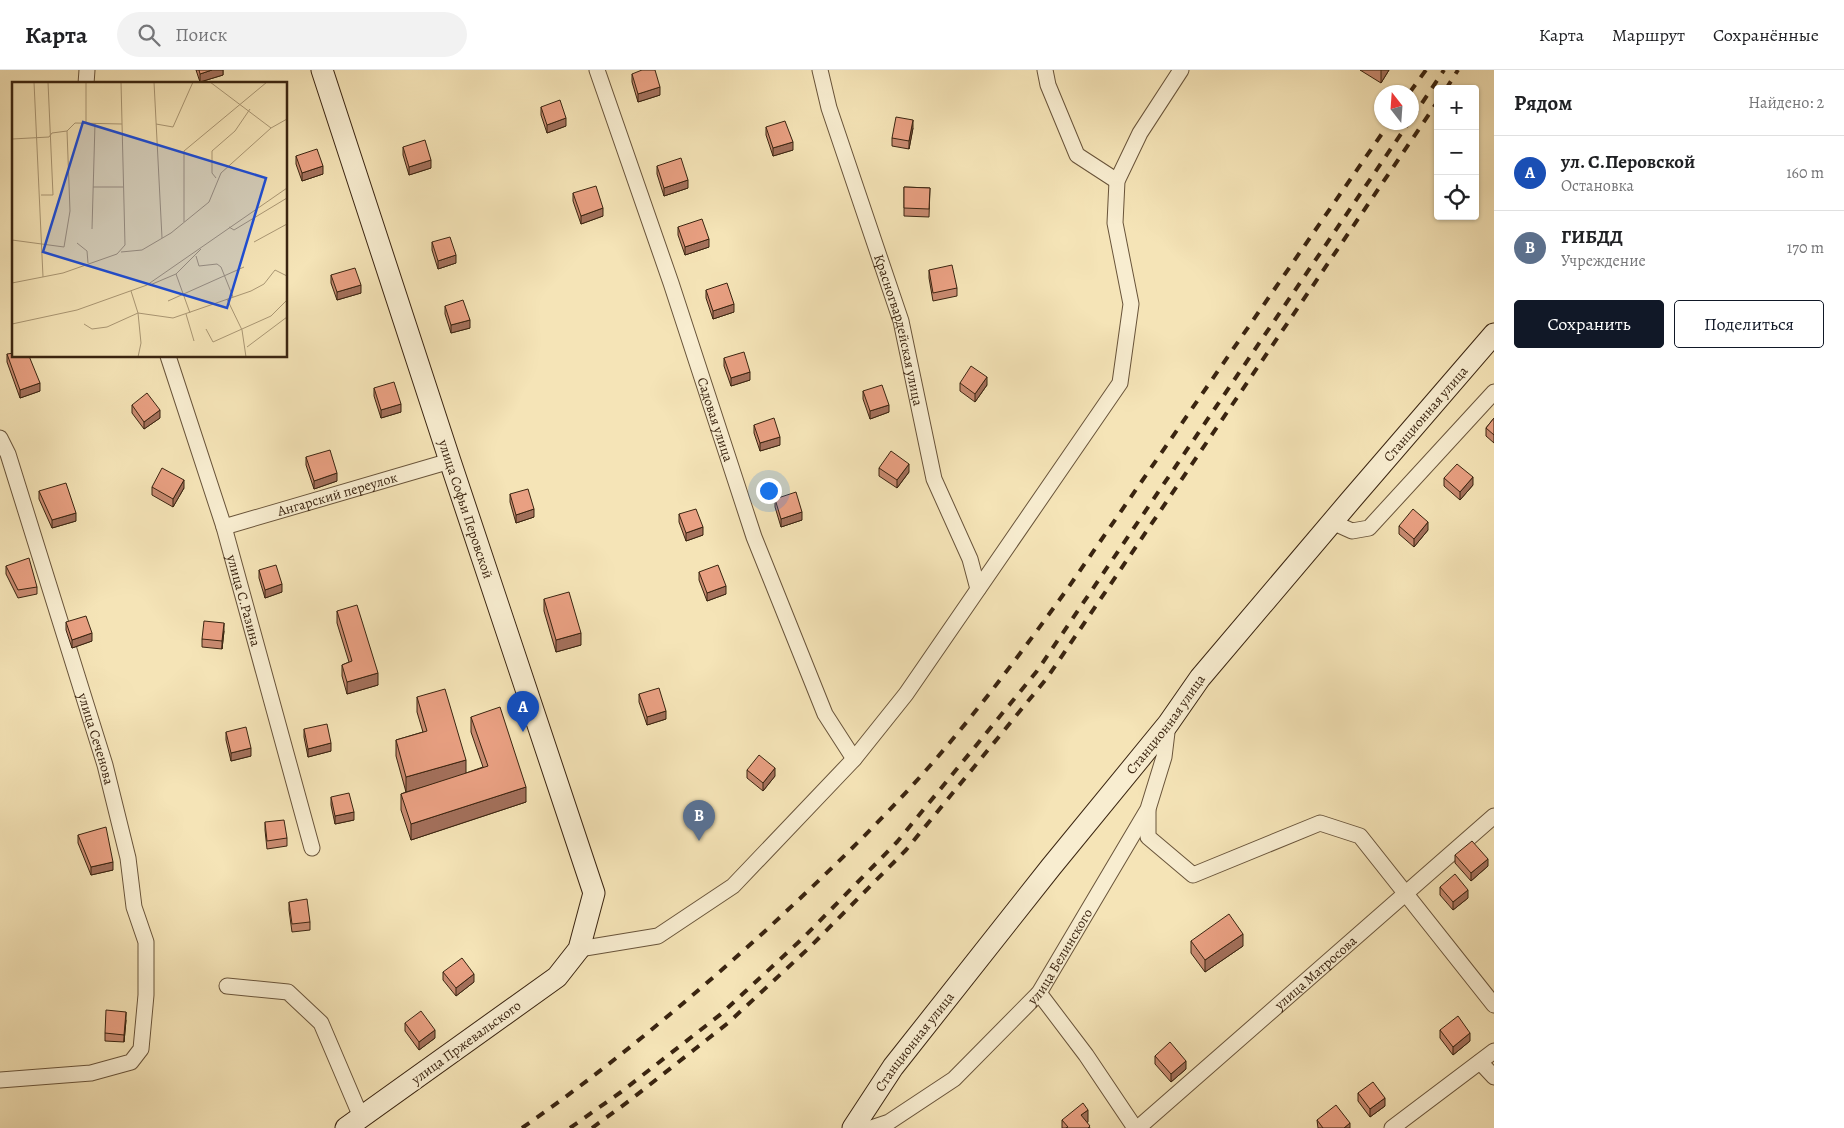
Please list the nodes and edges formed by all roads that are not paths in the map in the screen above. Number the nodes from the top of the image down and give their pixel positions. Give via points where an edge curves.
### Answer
1 (322, 70) edge
2 (597, 70) edge
3 (820, 70) edge
4 (1045, 70) edge
5 (1181, 70) edge
6 (1117, 180) junction
7 (1494, 334) edge
8 (169, 358) edge
9 (1494, 392) edge
10 (0, 438) edge
11 (450, 460) junction
12 (1332, 522) junction
13 (224, 527) junction
14 (978, 589) junction
15 (1168, 724) junction
16 (854, 759) junction
17 (1148, 809) junction
18 (1494, 816) edge
19 (312, 848) dead end
20 (1404, 894) junction
21 (579, 949) junction
22 (227, 986) dead end
23 (1039, 993) junction
24 (1494, 1005) edge
25 (1494, 1051) edge
26 (1480, 1062) junction
27 (1494, 1077) edge
28 (0, 1080) edge
29 (354, 1123) edge
30 (853, 1128) edge
31 (872, 1128) edge
32 (1137, 1128) edge
33 (1392, 1128) edge

1 - 11 main road, улица Софьи Перовской
2 - 16 street, Садовая улица via 754,537 825,714
3 - 14 street, Красногвардейская улица via 829,108 902,321 934,479 970,559
4 - 6 street via 1077,155
5 - 6 street via 1140,133
6 - 14 street via 1115,223 1131,304 1120,382
7 - 12 main road, Станционная улица
8 - 13 street, улица С.Разина
9 - 12 street via 1369,528 1352,531
10 - 28 street, улица Сеченова via 8,454 102,756 128,858 134,907 146,942 141,1049 132,1062 91,1072
11 - 13 street, Ангарский переулок
11 - 21 main road, улица Софьи Перовской via 594,893
12 - 15 main road, Станционная улица via 1200,678
13 - 19 street, улица С.Разина
14 - 16 street via 906,694
15 - 17 street, улица Белинского via 1164,758
15 - 30 main road, Станционная улица via 899,1059
16 - 21 street via 733,886 658,936
17 - 20 street via 1148,837 1193,875 1320,823 1360,836
17 - 23 street, улица Белинского
18 - 20 street, улица Матросова
20 - 24 street
20 - 32 street, улица Матросова
21 - 29 main road, улица Пржевальского via 557,976
22 - 29 street via 288,992 321,1022
23 - 31 street, улица Белинского via 954,1079 889,1122
23 - 32 street
25 - 26 street
26 - 27 street
26 - 33 street

